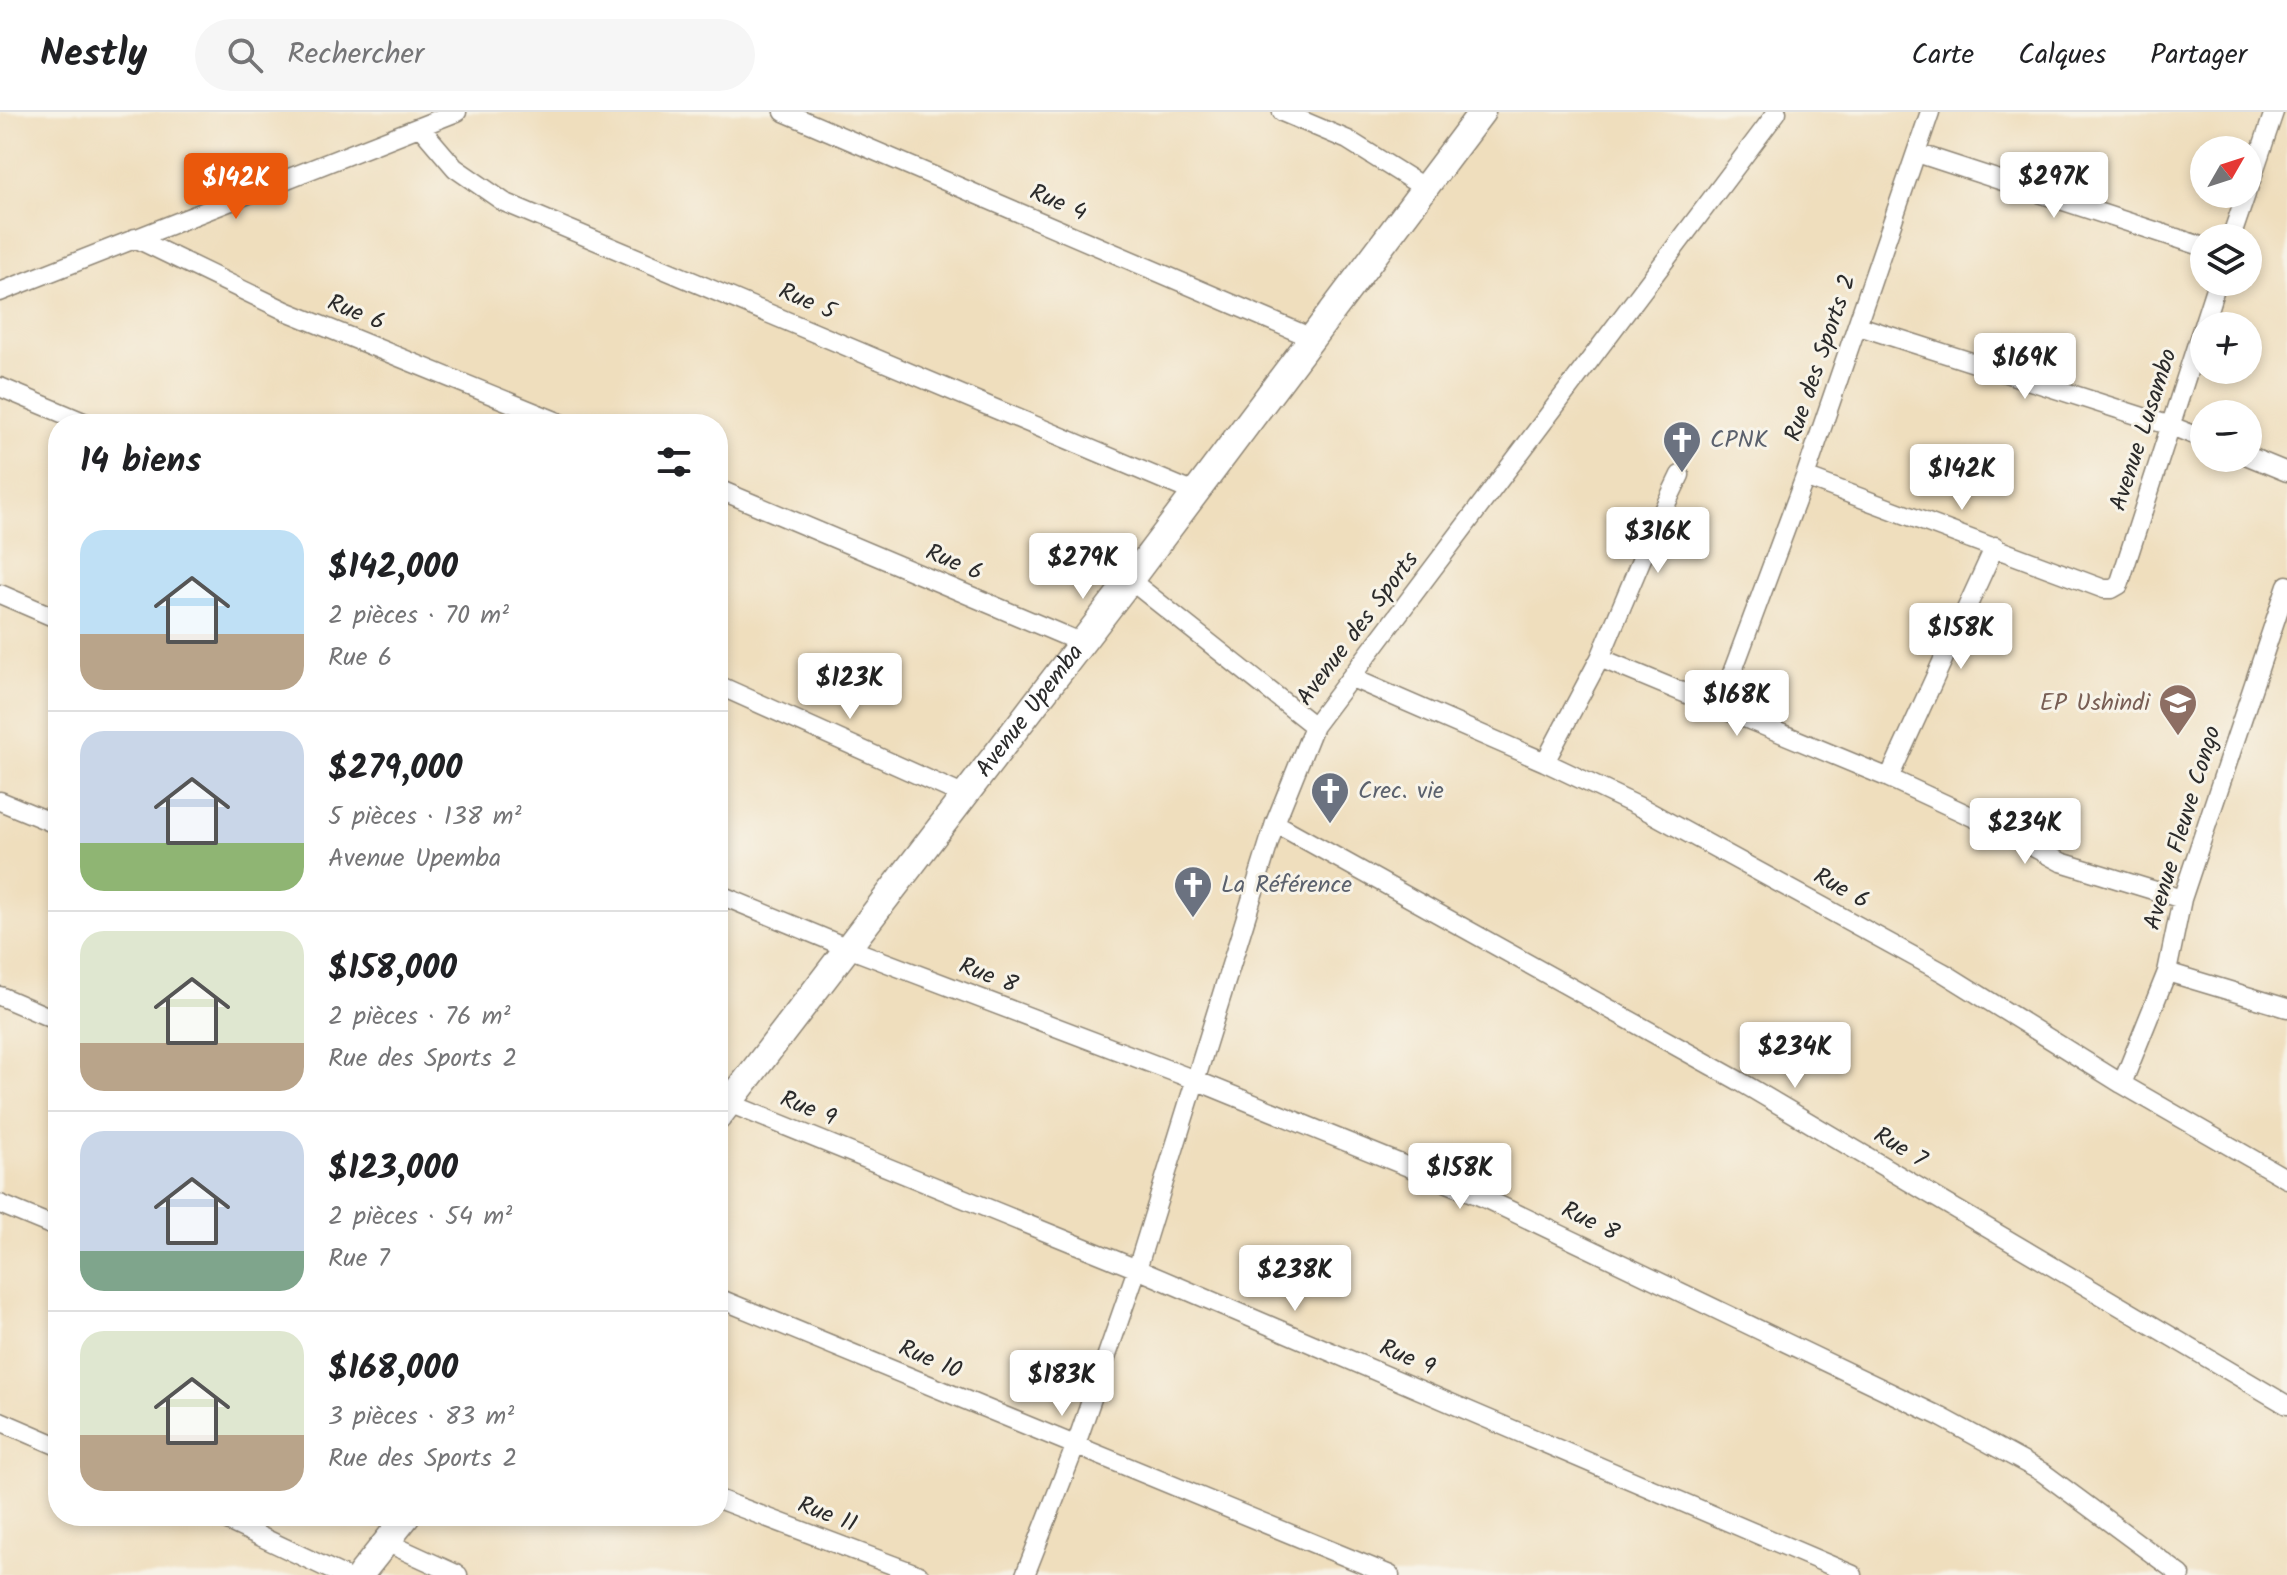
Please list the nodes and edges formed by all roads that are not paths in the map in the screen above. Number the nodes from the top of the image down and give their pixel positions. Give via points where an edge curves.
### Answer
1 (457, 112) edge
2 (784, 112) edge
3 (1282, 112) edge
4 (1482, 112) edge
5 (1777, 112) edge
6 (1930, 112) edge
7 (2274, 112) edge
8 (420, 127) junction
9 (2262, 147) edge
10 (1917, 153) junction
11 (1423, 187) junction
12 (135, 238) junction
13 (2190, 242) edge
14 (0, 292) edge
15 (2213, 296) edge
16 (1859, 326) junction
17 (1312, 338) junction
18 (0, 387) edge
19 (64, 414) edge
20 (538, 414) edge
21 (2171, 426) junction
22 (2190, 433) edge
23 (2262, 462) edge
24 (2287, 472) edge
25 (1680, 475) dead end
26 (1805, 477) junction
27 (728, 493) edge
28 (1195, 493) junction
29 (1995, 546) junction
30 (1130, 580) junction
31 (2287, 585) edge
32 (0, 594) edge
33 (48, 615) edge
34 (1082, 643) junction
35 (1600, 658) junction
36 (1352, 678) junction
37 (728, 689) edge
38 (1719, 708) junction
39 (1314, 726) junction
40 (1545, 762) junction
41 (1889, 778) junction
42 (965, 796) junction
43 (0, 801) edge
44 (48, 821) edge
45 (1275, 823) junction
46 (728, 898) edge
47 (2182, 899) junction
48 (848, 948) junction
49 (2167, 972) junction
50 (0, 996) edge
51 (2287, 1008) edge
52 (48, 1017) edge
53 (1195, 1080) junction
54 (2122, 1084) junction
55 (728, 1098) edge
56 (728, 1108) edge
57 (2287, 1179) edge
58 (0, 1204) edge
59 (48, 1224) edge
60 (1137, 1269) junction
61 (728, 1302) edge
62 (2287, 1405) edge
63 (0, 1421) edge
64 (48, 1442) edge
65 (1075, 1447) junction
66 (728, 1503) edge
67 (238, 1526) edge
68 (399, 1526) edge
69 (386, 1542) junction
70 (342, 1575) edge
71 (360, 1575) edge
72 (458, 1575) edge
73 (919, 1575) edge
74 (1025, 1575) edge
75 (1390, 1575) edge
76 (1853, 1575) edge
77 (2181, 1575) edge

1 - 8 street
2 - 17 street, Rue 4
3 - 11 street via 1348,140
4 - 11 street, Avenue Upemba
5 - 36 street, Avenue des Sports
6 - 10 street, Rue des Sports 2
7 - 9 street
8 - 12 street
8 - 28 street, Rue 5 via 455,168 504,202
10 - 13 street
10 - 16 street, Rue des Sports 2
11 - 17 street, Avenue Upemba
12 - 14 street
12 - 20 street, Rue 6 via 286,311
15 - 21 street, Avenue Lusambo
16 - 21 street
16 - 26 street, Rue des Sports 2
17 - 28 street, Avenue Upemba
18 - 19 street
21 - 22 street
21 - 29 street, Avenue Lusambo via 2119,585 2104,589
23 - 24 street
25 - 35 street
26 - 29 street
26 - 38 street, Rue des Sports 2
27 - 34 street, Rue 6
28 - 30 street, Avenue Upemba
29 - 41 street
30 - 34 street, Avenue Upemba
30 - 39 street
31 - 47 street, Avenue Fleuve Congo
32 - 33 street
34 - 42 street, Avenue Upemba
35 - 38 street
35 - 40 street
36 - 39 street, Avenue des Sports
36 - 40 street, Rue 6
37 - 42 street
38 - 41 street
39 - 45 street, Avenue des Sports
40 - 54 street, Rue 6 via 1646,810 1944,973
41 - 47 street via 2061,862
42 - 48 street, Avenue Upemba
43 - 44 street
45 - 53 street, Avenue des Sports
45 - 62 street, Rue 7 via 1739,1081
46 - 48 street, Rue 8
47 - 49 street, Avenue Fleuve Congo
48 - 53 street, Rue 8
48 - 55 street, Avenue Upemba
49 - 51 street
49 - 54 street, Avenue Fleuve Congo
50 - 52 street
53 - 60 street, Avenue des Sports
53 - 77 street, Rue 8 via 1482,1197 1941,1417 2042,1472
54 - 57 street, Rue 6
56 - 60 street, Rue 9
58 - 59 street
60 - 65 street, Avenue des Sports
60 - 76 street, Rue 9
61 - 65 street, Rue 10
63 - 64 street
65 - 74 street, Avenue des Sports
65 - 75 street, Rue 10
66 - 73 street, Rue 11
67 - 70 street
68 - 69 street
69 - 71 street
69 - 72 street

